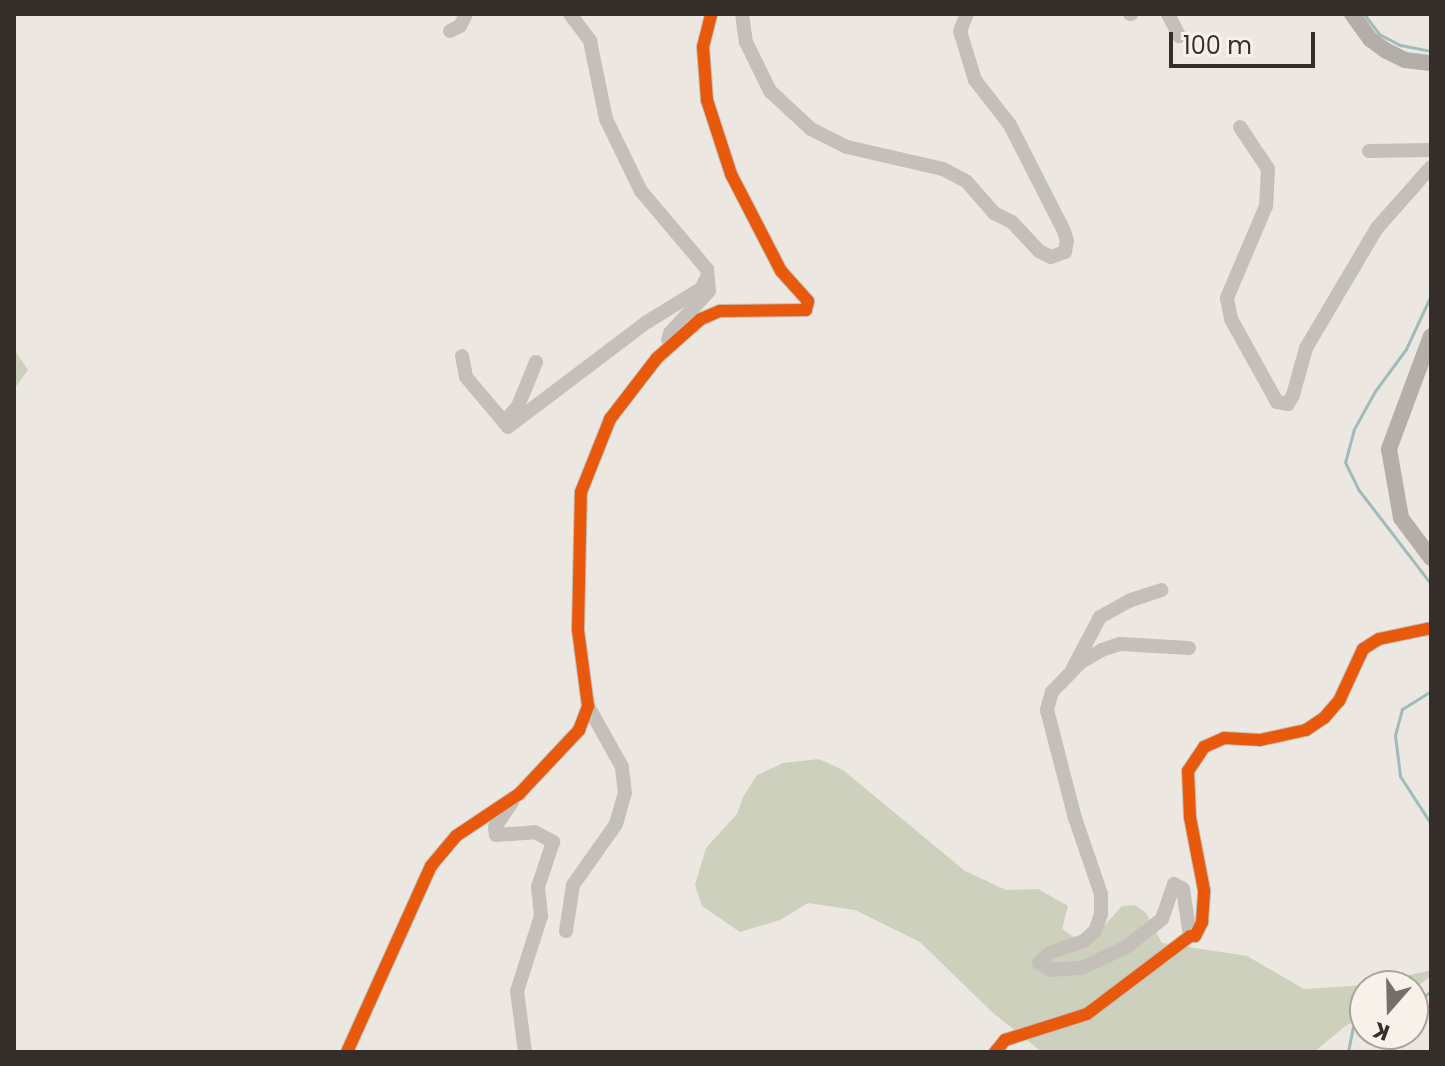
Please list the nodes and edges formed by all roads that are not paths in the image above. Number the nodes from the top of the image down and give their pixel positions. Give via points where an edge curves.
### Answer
1 (466, 14) edge
2 (570, 14) edge
3 (711, 14) edge
4 (742, 14) edge
5 (967, 14) edge
6 (1168, 14) edge
7 (1352, 14) edge
8 (450, 31) dead end
9 (1179, 36) dead end
10 (1431, 63) edge
11 (1240, 127) dead end
12 (1431, 150) edge
13 (1369, 151) dead end
14 (1431, 167) edge
15 (708, 273) junction
16 (1431, 336) edge
17 (664, 351) junction
18 (462, 356) dead end
19 (1428, 356) edge
20 (536, 362) dead end
21 (504, 422) junction
22 (1431, 558) edge
23 (1161, 590) dead end
24 (1431, 628) edge
25 (1189, 648) dead end
26 (1072, 672) junction
27 (588, 706) junction
28 (513, 798) junction
29 (566, 931) dead end
30 (1190, 936) junction
31 (347, 1052) edge
32 (525, 1052) edge
33 (995, 1052) edge

1 - 8 street
2 - 15 street via 590,41 606,119 641,191
3 - 17 street via 703,47 707,100 731,174 781,271 808,301 806,310 794,312 720,311 701,319
4 - 5 street via 746,42 770,91 811,129 847,147 943,169 967,182 1039,251 1051,257 1065,252 1064,231 1010,125 975,80 960,31
6 - 9 street
7 - 10 main road via 1385,50 1405,60
11 - 14 street via 1268,169 1266,206 1227,298 1231,319 1277,402 1288,404 1306,348 1377,228
12 - 13 street
15 - 17 street via 709,291 670,333
15 - 21 street via 702,288 559,386 519,423 508,427
16 - 19 main road
17 - 27 street via 610,419 581,492 578,630
18 - 21 street via 466,377
19 - 22 main road via 1389,449 1401,518
20 - 21 street via 522,397
23 - 26 street via 1100,617
24 - 30 street via 1379,639 1363,649 1339,701 1306,730 1260,740 1224,738 1192,760 1190,817 1204,909 1195,936
25 - 26 street via 1120,644
26 - 30 street via 1052,692 1047,710 1101,894 1101,914 1084,941 1050,953 1039,963 1050,970 1082,968 1126,947 1162,919 1174,884 1183,889
27 - 28 street via 579,730
27 - 29 street via 622,767 625,793 616,824 573,885
28 - 31 street via 456,836 431,866
28 - 32 street via 495,827 496,835 535,832 553,842 538,887 541,916 517,991
30 - 33 street via 1087,1014 1005,1040

